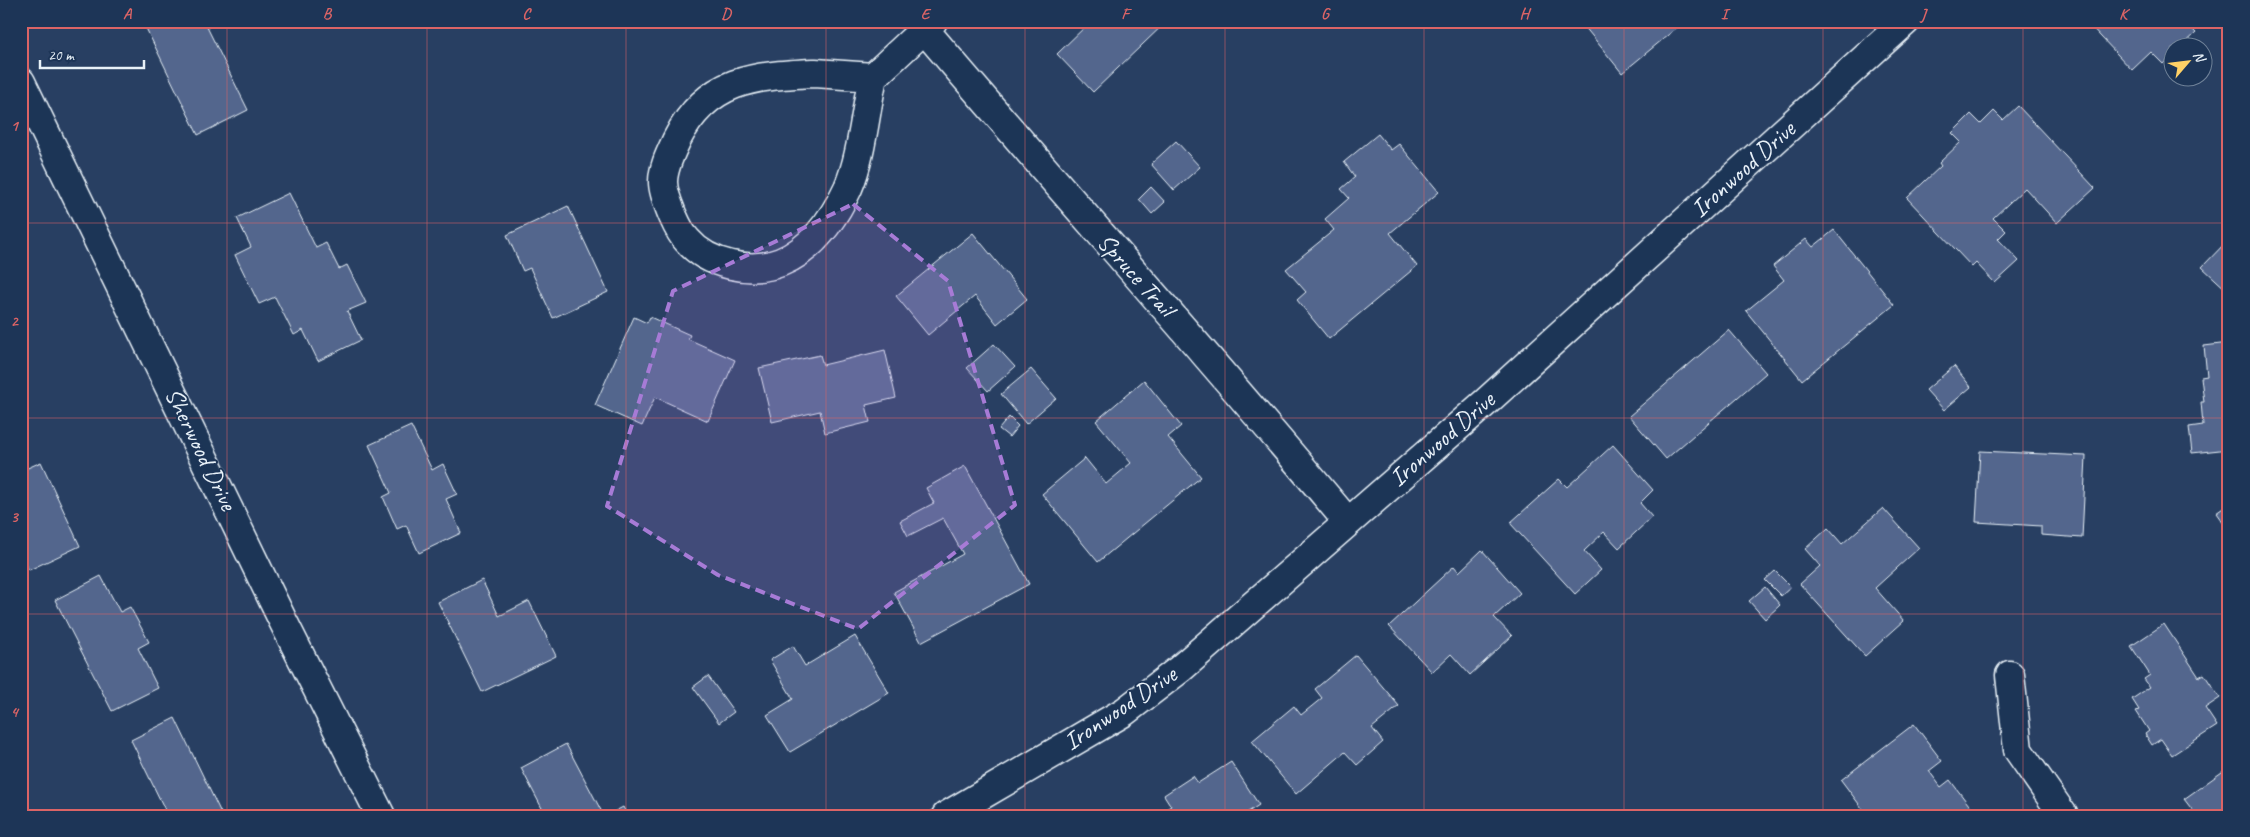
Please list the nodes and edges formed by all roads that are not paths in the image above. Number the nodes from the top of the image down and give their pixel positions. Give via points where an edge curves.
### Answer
1 (1906, 21) edge
2 (929, 25) edge
3 (872, 77) junction
4 (21, 82) edge
5 (1347, 521) junction
6 (2010, 675) dead end
7 (381, 816) edge
8 (946, 816) edge
9 (2064, 816) edge

1 - 5 street, Ironwood Drive via 1486,402
2 - 3 street
2 - 5 street, Spruce Trail via 1067,197 1251,405
3 - 3 street via 815,73 750,79 735,83 705,101 679,135 668,158 663,182 667,203 687,241 701,252 731,265 756,268 782,262 807,246 827,224 856,168
4 - 7 street, Sherwood Drive
5 - 8 street, Ironwood Drive via 1194,657 1124,712
6 - 9 street via 2018,750

